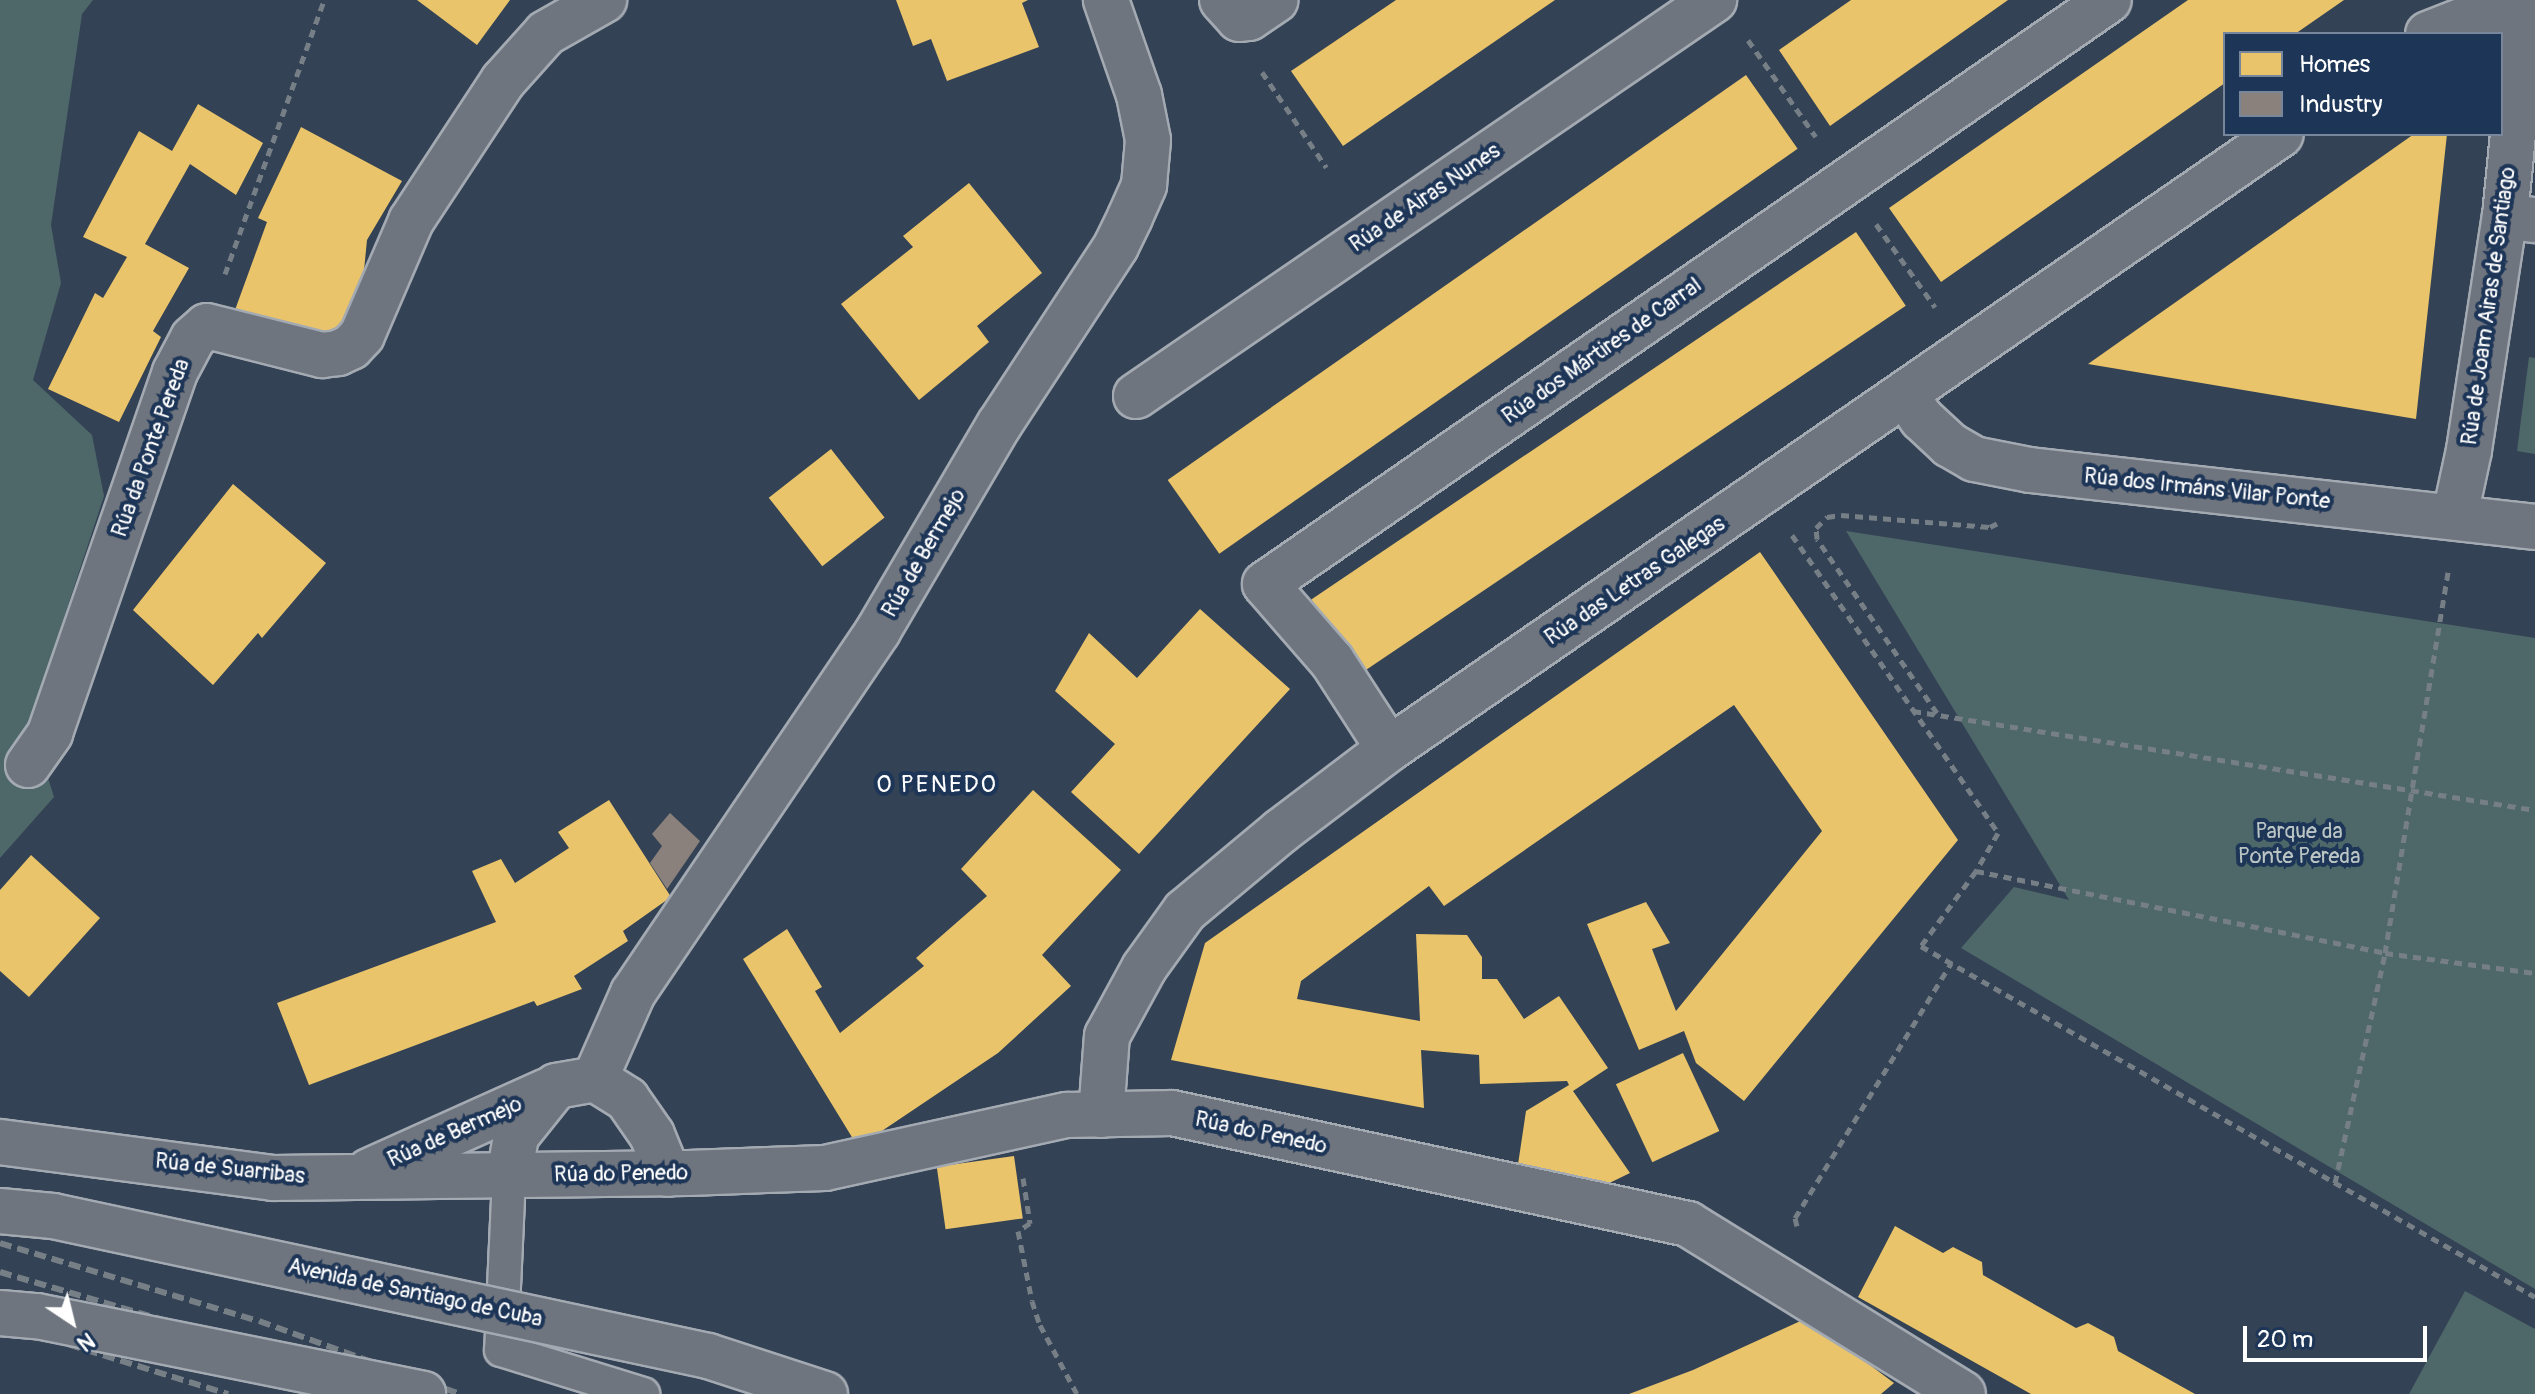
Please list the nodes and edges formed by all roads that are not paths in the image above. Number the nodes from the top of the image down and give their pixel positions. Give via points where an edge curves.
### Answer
1 (604, 0) edge
2 (1106, 0) edge
3 (1714, 0) edge
4 (2109, 0) edge
5 (2525, 7) edge
6 (2433, 32) edge
7 (2278, 136) edge
8 (2520, 218) edge
9 (1905, 395) junction
10 (1136, 396) dead end
11 (2455, 515) junction
12 (2535, 527) edge
13 (1389, 749) junction
14 (28, 765) dead end
15 (576, 1083) junction
16 (1101, 1115) junction
17 (0, 1142) edge
18 (668, 1174) junction
19 (354, 1177) junction
20 (509, 1177) junction
21 (0, 1211) edge
22 (0, 1313) edge
23 (423, 1394) edge
24 (643, 1394) edge
25 (825, 1394) edge
26 (1963, 1394) edge

1 - 14 main road, Rúa da Ponte Pereda via 546,33 503,81 411,221 362,335 351,347 322,355 207,326 193,338 175,372 50,733
2 - 15 main road, Rúa de Bermejo via 1139,95 1148,140 1144,185 1116,246 999,425 878,631
3 - 10 main road, Rúa de Airas Nunes
4 - 13 main road, Rúa dos Mártires de Carral via 1265,584 1332,661
5 - 6 main road
5 - 8 main road, Rúa de Joam Airas de Santiago
7 - 9 main road, Rúa das Letras Galegas
8 - 11 main road, Rúa de Joam Airas de Santiago
9 - 11 main road, Rúa dos Irmáns Vilar Ponte via 1950,445 1974,459 2030,470
9 - 13 main road, Rúa das Letras Galegas
11 - 12 main road, Rúa dos Irmáns Vilar Ponte
13 - 16 main road, Rúa das Letras Galegas via 1185,911 1144,968 1107,1036
15 - 18 main road via 627,1099 652,1135
15 - 19 main road, Rúa de Bermejo
15 - 20 main road, Rúa de Bermejo via 516,1136
16 - 18 main road, Rúa do Penedo via 1067,1115 825,1168
16 - 26 main road, Rúa do Penedo via 1172,1113 1688,1224
17 - 19 main road, Rúa de Suarribas via 273,1178
18 - 20 main road, Rúa do Penedo
19 - 20 main road, Rúa de Suarribas
20 - 24 lane via 501,1350
21 - 25 main road, Avenida de Santiago de Cuba, bridge via 53,1216 708,1356
22 - 23 main road, bridge via 37,1316

